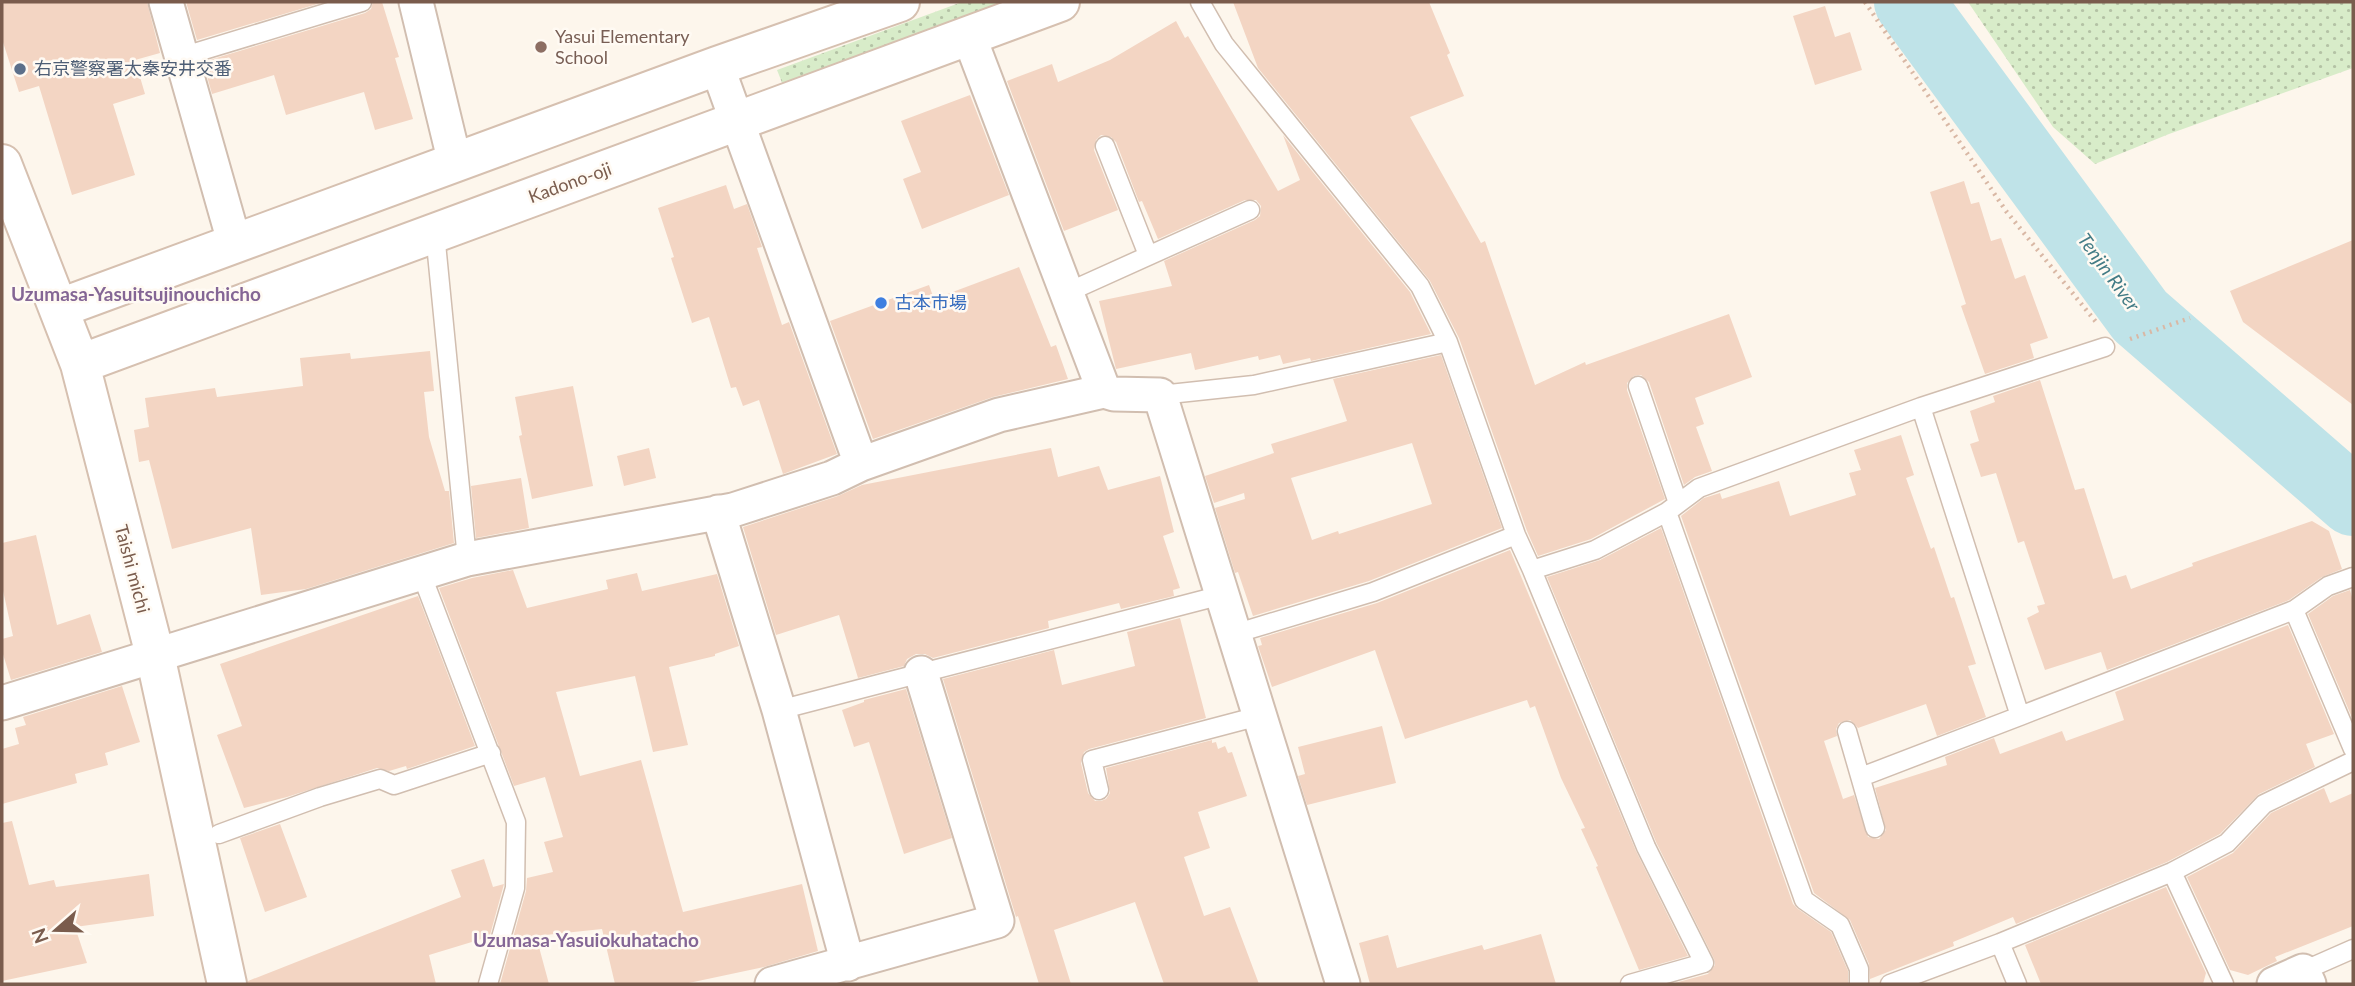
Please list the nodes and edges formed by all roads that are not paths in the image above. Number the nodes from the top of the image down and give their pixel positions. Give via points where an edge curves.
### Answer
1 (166, 2) edge
2 (362, 2) edge
3 (416, 2) edge
4 (900, 2) edge
5 (1060, 2) edge
6 (1200, 2) edge
7 (968, 36) junction
8 (181, 57) junction
9 (717, 66) junction
10 (738, 121) junction
11 (1105, 146) dead end
12 (455, 163) junction
13 (2, 164) edge
14 (1250, 210) dead end
15 (435, 233) junction
16 (235, 245) junction
17 (1148, 255) junction
18 (1066, 293) junction
19 (60, 308) junction
20 (1448, 342) junction
21 (2111, 345) road end
22 (80, 363) junction
23 (1638, 386) dead end
24 (1104, 391) junction
25 (1160, 395) junction
26 (1921, 407) junction
27 (861, 464) junction
28 (1673, 507) junction
29 (718, 512) junction
30 (1516, 536) junction
31 (467, 559) junction
32 (1532, 570) junction
33 (421, 573) junction
34 (2353, 577) edge
35 (1222, 595) junction
36 (2294, 610) junction
37 (1234, 634) junction
38 (155, 655) junction
39 (921, 673) junction
40 (2, 702) edge
41 (779, 710) junction
42 (1259, 716) junction
43 (2020, 716) junction
44 (1847, 731) dead end
45 (2353, 749) edge
46 (491, 753) junction
47 (2353, 761) edge
48 (1861, 777) junction
49 (1099, 790) dead end
50 (1875, 828) dead end
51 (219, 834) dead end
52 (2172, 872) junction
53 (2000, 943) junction
54 (2353, 949) edge
55 (848, 964) junction
56 (2296, 980) edge
57 (227, 984) edge
58 (488, 984) edge
59 (772, 984) edge
60 (1343, 984) edge
61 (1630, 984) edge
62 (1859, 984) edge
63 (1890, 984) edge
64 (2017, 984) edge
65 (2224, 984) edge

1 - 8 street
2 - 8 lane
3 - 12 street
4 - 9 street
5 - 7 street, Kadono-oji
6 - 20 lane via 1224,44 1420,286
7 - 10 street, Kadono-oji
7 - 18 street
8 - 16 street
9 - 10 street
9 - 12 street
10 - 15 street, Kadono-oji
10 - 27 street
11 - 17 lane
12 - 16 street
13 - 19 street, Taishi michi
14 - 17 lane
15 - 22 street, Kadono-oji
15 - 31 lane
16 - 19 street
17 - 18 lane
18 - 24 street
19 - 22 street, Taishi michi
20 - 25 lane via 1254,385
20 - 30 lane
21 - 26 lane
22 - 38 street, Taishi michi
23 - 28 lane
24 - 25 street
24 - 27 street via 999,415
25 - 35 street
26 - 28 lane via 1699,488
26 - 43 lane
27 - 29 street via 832,478
28 - 32 lane via 1595,550
28 - 62 lane via 1804,901 1840,925 1858,969
29 - 31 street
29 - 41 street
30 - 32 lane
30 - 37 lane via 1373,592
31 - 33 street
32 - 61 lane via 1646,847 1704,963
33 - 38 street
33 - 46 lane
34 - 36 lane via 2328,586
35 - 37 street
35 - 39 lane
36 - 43 lane
36 - 45 lane
37 - 42 street
38 - 40 street
38 - 57 street, Taishi michi
39 - 41 lane
39 - 55 street via 997,921
41 - 55 street
42 - 49 lane via 1092,760
42 - 60 street
43 - 48 lane
44 - 48 lane
46 - 51 lane via 394,785 380,779 368,782
46 - 58 lane via 516,822 515,888
47 - 52 lane via 2263,804 2227,843
48 - 50 lane
52 - 53 lane
52 - 65 lane
53 - 63 lane
53 - 64 lane
54 - 56 lane
55 - 59 street

